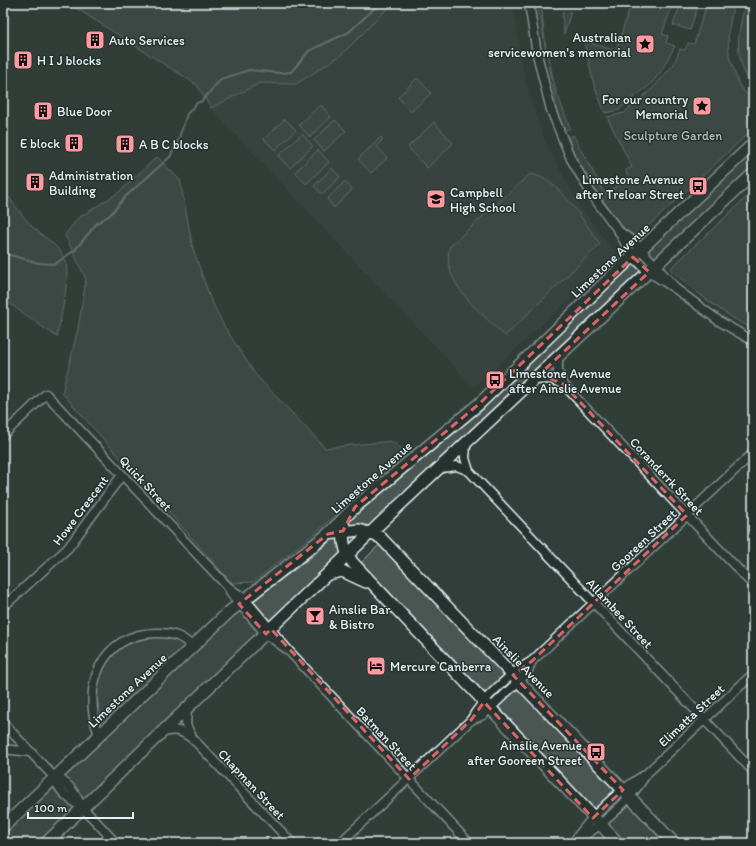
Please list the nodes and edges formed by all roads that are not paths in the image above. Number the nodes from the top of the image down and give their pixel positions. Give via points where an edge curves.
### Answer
1 (530, 3) edge
2 (753, 144) edge
3 (753, 174) edge
4 (637, 253) junction
5 (653, 268) junction
6 (753, 341) edge
7 (558, 357) junction
8 (534, 380) junction
9 (563, 384) junction
10 (3, 435) edge
11 (466, 444) junction
12 (753, 453) edge
13 (441, 468) junction
14 (469, 471) junction
15 (122, 475) junction
16 (355, 507) junction
17 (389, 515) junction
18 (687, 516) junction
19 (343, 531) junction
20 (371, 533) junction
21 (328, 534) junction
22 (390, 546) junction
23 (347, 555) junction
24 (326, 575) junction
25 (753, 584) edge
26 (375, 587) junction
27 (242, 601) junction
28 (594, 603) junction
29 (3, 607) edge
30 (268, 632) junction
31 (192, 647) junction
32 (753, 674) edge
33 (515, 678) junction
34 (487, 705) junction
35 (187, 709) junction
36 (704, 719) junction
37 (5, 728) edge
38 (162, 733) junction
39 (99, 735) junction
40 (195, 741) junction
41 (3, 748) edge
42 (31, 752) junction
43 (753, 771) edge
44 (55, 778) junction
45 (409, 779) junction
46 (626, 793) junction
47 (82, 808) junction
48 (596, 821) junction
49 (3, 826) edge
50 (46, 843) edge
51 (116, 843) edge
52 (292, 843) edge
53 (340, 843) edge
54 (469, 843) edge
55 (573, 843) edge
56 (618, 843) edge
57 (674, 843) edge

1 - 4 street via 537,54 551,110 592,195
2 - 4 main road, Limestone Avenue
3 - 5 main road
4 - 5 street
4 - 16 main road, Limestone Avenue via 479,404
5 - 6 street via 719,321
5 - 7 main road
7 - 8 main road
7 - 9 street, Coranderrk Street via 558,371
8 - 9 street via 550,379
8 - 11 main road
9 - 18 street, Coranderrk Street
10 - 15 street, Quick Street via 46,394
11 - 13 main road
11 - 14 street via 465,458
12 - 18 street, Gooreen Street
13 - 14 street via 457,466
13 - 17 main road
14 - 28 street, Allambee Street
15 - 27 street, Quick Street
15 - 29 street, Howe Crescent via 68,548
16 - 19 main road
16 - 21 main road, Limestone Avenue
17 - 20 main road
17 - 22 main road via 386,531
18 - 25 street, Coranderrk Street
18 - 28 street, Gooreen Street
19 - 20 main road, Ainslie Avenue via 359,530
19 - 21 main road, Ainslie Avenue
19 - 23 main road
20 - 22 main road, Ainslie Avenue
20 - 23 main road
21 - 27 main road, Limestone Avenue
22 - 33 main road, Ainslie Avenue
23 - 24 main road
23 - 26 main road
24 - 26 main road via 342,571
24 - 30 main road
26 - 34 main road
27 - 30 street, Batman Street
27 - 31 main road, Limestone Avenue
28 - 33 street, Gooreen Street via 532,661 521,667
28 - 36 street, Allambee Street
30 - 35 main road
30 - 45 street, Batman Street
31 - 39 main road, Limestone Avenue
31 - 39 street via 180,636 162,633 145,633 130,637 115,646 97,672 93,689 95,724
32 - 36 street, Elimatta Street
33 - 34 street, Gooreen Street
33 - 46 main road, Ainslie Avenue
34 - 45 street, Gooreen Street via 477,708 471,720
34 - 48 main road
35 - 38 main road
35 - 40 street, Chapman Street via 186,725
36 - 43 street, Allambee Street
36 - 46 street, Elimatta Street
37 - 42 street
38 - 40 street, Chapman Street via 178,731
38 - 47 main road
39 - 44 main road, Limestone Avenue
40 - 52 street, Chapman Street
41 - 42 street
42 - 44 street
44 - 47 street via 62,779 78,797
44 - 49 main road, Limestone Avenue
45 - 53 street, Gooreen Street
45 - 54 street, Batman Street
46 - 48 street, Elimatta Street
46 - 57 main road, Ainslie Avenue
47 - 50 main road
47 - 51 street
48 - 55 street, Elimatta Street via 591,832
48 - 56 main road

